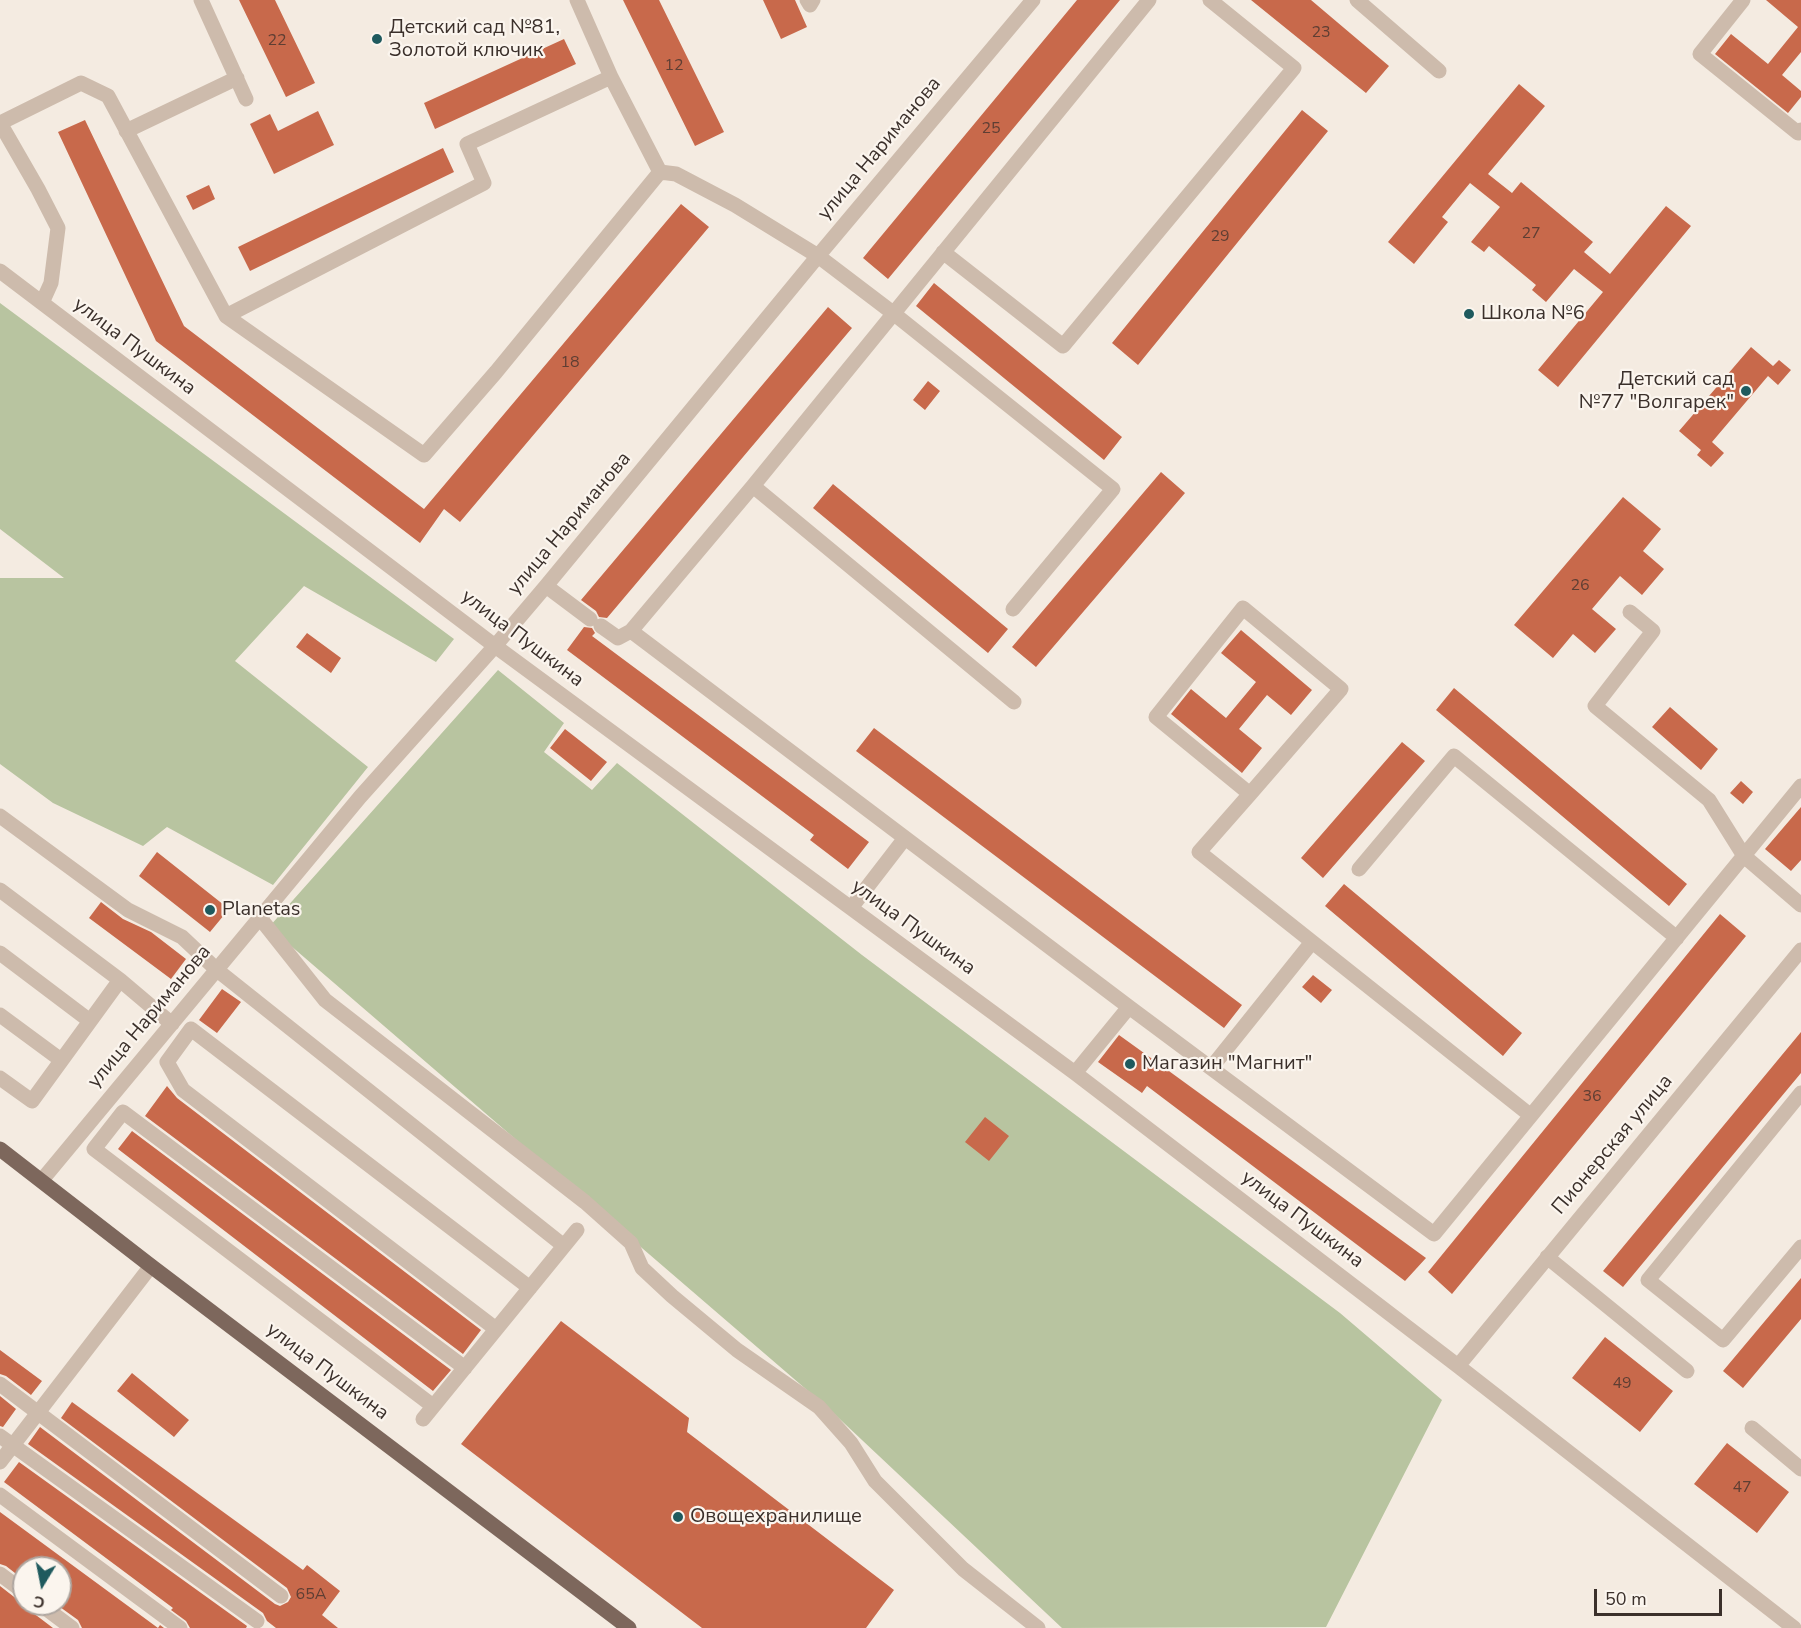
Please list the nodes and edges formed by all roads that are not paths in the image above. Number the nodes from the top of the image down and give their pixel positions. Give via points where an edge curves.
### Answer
1 (201, 0) edge
2 (577, 0) edge
3 (807, 0) edge
4 (813, 0) edge
5 (1033, 0) edge
6 (1149, 0) edge
7 (1210, 0) edge
8 (1357, 0) edge
9 (1743, 0) edge
10 (1439, 71) dead end
11 (611, 77) junction
12 (237, 78) junction
13 (246, 99) dead end
14 (0, 123) edge
15 (1801, 129) edge
16 (126, 131) junction
17 (660, 172) junction
18 (943, 252) junction
19 (818, 256) junction
20 (0, 272) edge
21 (42, 303) junction
22 (893, 312) junction
23 (226, 316) junction
24 (753, 486) junction
25 (546, 586) junction
26 (1013, 609) dead end
27 (1630, 612) dead end
28 (632, 631) junction
29 (495, 646) junction
30 (1014, 702) dead end
31 (1801, 786) edge
32 (1250, 794) junction
33 (0, 816) edge
34 (905, 838) junction
35 (1744, 856) junction
36 (1359, 869) dead end
37 (0, 890) edge
38 (1801, 905) edge
39 (851, 908) junction
40 (260, 918) junction
41 (1677, 938) junction
42 (1312, 942) junction
43 (0, 953) edge
44 (1799, 957) edge
45 (216, 970) junction
46 (120, 980) junction
47 (1129, 1007) junction
48 (0, 1015) edge
49 (90, 1021) junction
50 (172, 1024) junction
51 (152, 1048) junction
52 (61, 1060) junction
53 (167, 1062) junction
54 (1211, 1068) junction
55 (1075, 1073) junction
56 (0, 1078) edge
57 (1801, 1093) edge
58 (1530, 1115) junction
59 (0, 1149) edge
60 (42, 1180) junction
61 (578, 1230) dead end
62 (564, 1246) junction
63 (1801, 1247) edge
64 (1547, 1257) junction
65 (151, 1266) junction
66 (530, 1288) junction
67 (496, 1329) junction
68 (1458, 1366) junction
69 (465, 1368) junction
70 (1687, 1371) dead end
71 (0, 1384) edge
72 (433, 1406) junction
73 (38, 1412) junction
74 (423, 1419) dead end
75 (1752, 1428) dead end
76 (6, 1441) edge
77 (0, 1462) edge
78 (1801, 1469) edge
79 (0, 1496) edge
80 (280, 1596) dead end
81 (56, 1616) edge
82 (258, 1626) edge
83 (72, 1628) edge
84 (180, 1628) edge
85 (629, 1628) edge
86 (1038, 1628) edge
87 (1794, 1628) edge

1 - 12 street
2 - 11 street
3 - 4 street via 810,5
5 - 19 street, улица Нариманова
6 - 18 street
7 - 18 street via 1294,68 1064,346
8 - 10 street
9 - 15 street via 1700,54 1798,133
11 - 17 street
11 - 23 street via 467,144 484,183
12 - 13 street
12 - 16 street
14 - 16 street via 81,83 108,96
14 - 21 street via 57,228 51,283
16 - 23 street
17 - 19 street via 676,174 716,195
17 - 23 street via 424,455
18 - 22 street
19 - 22 street
19 - 25 street, улица Нариманова
20 - 21 street, улица Пушкина
21 - 29 street, улица Пушкина
22 - 24 street
22 - 26 street via 1113,489
24 - 28 street
24 - 30 street
25 - 28 street via 618,638
25 - 29 street, улица Нариманова
27 - 35 street via 1653,631 1595,706 1709,800
28 - 34 street
29 - 39 street, улица Пушкина
29 - 40 street, улица Нариманова via 360,797
31 - 35 street
32 - 32 street via 1341,689 1243,608 1156,717
32 - 42 street via 1199,852
33 - 45 street via 128,910 182,937
34 - 39 street
34 - 47 street
35 - 38 street
35 - 41 street
36 - 41 street via 1454,756
37 - 46 street
39 - 55 street, улица Пушкина
40 - 45 street, улица Нариманова
40 - 86 street via 325,1000 585,1202 631,1243 642,1268 672,1296 737,1350 819,1407 852,1443 875,1481 963,1569
41 - 58 street
42 - 54 street
42 - 58 street
43 - 49 street
44 - 64 street, Пионерская улица
45 - 50 street, улица Нариманова
45 - 62 street
46 - 49 street
46 - 50 street
47 - 54 street
47 - 55 street
48 - 52 street
49 - 52 street
50 - 51 street, улица Нариманова
51 - 53 street
51 - 60 street, улица Нариманова
52 - 56 street via 32,1101
53 - 66 street via 191,1029
53 - 67 street via 183,1090
54 - 58 street via 1434,1234
55 - 68 street, улица Пушкина
57 - 63 street via 1648,1280 1723,1340
59 - 60 main road, улица Пушкина
60 - 65 main road, улица Пушкина
61 - 62 street
62 - 66 street
64 - 68 street, Пионерская улица
64 - 70 street
65 - 73 street
65 - 85 main road, улица Пушкина
66 - 67 street
67 - 69 street
68 - 87 street, улица Пушкина
69 - 72 street
69 - 72 street via 123,1112 94,1149
71 - 73 street
72 - 74 street
73 - 76 street
73 - 80 street
75 - 78 street
76 - 77 street
76 - 82 street
79 - 84 street
81 - 83 street

